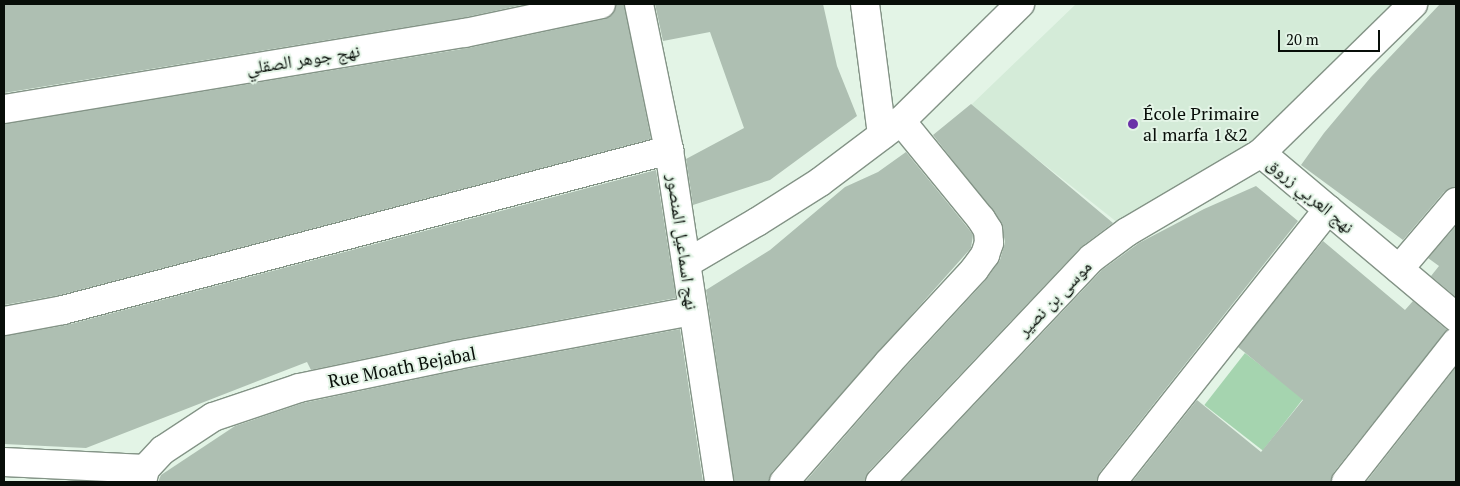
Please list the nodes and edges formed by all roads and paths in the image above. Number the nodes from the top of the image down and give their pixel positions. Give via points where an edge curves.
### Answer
1 (601, 4) edge
2 (639, 4) edge
3 (865, 4) edge
4 (1020, 4) edge
5 (1413, 4) edge
6 (4, 109) edge
7 (892, 128) junction
8 (669, 150) junction
9 (1261, 153) junction
10 (1456, 202) edge
11 (1328, 209) junction
12 (687, 263) junction
13 (1399, 269) junction
14 (693, 311) junction
15 (1456, 317) edge
16 (4, 321) edge
17 (1456, 342) edge
18 (4, 462) edge
19 (144, 476) edge
20 (719, 482) edge
21 (784, 482) edge
22 (880, 482) edge
23 (1112, 482) edge
24 (1346, 482) edge

1 - 6 street, نهج جوهر الصقلي via 465,33
2 - 8 street, نهج اسماعيل المنصور
3 - 7 street
4 - 7 street
5 - 9 street, نهج العربي زروق
7 - 12 street via 820,182
7 - 21 street via 981,219 988,230 990,243 974,270
8 - 12 street, نهج اسماعيل المنصور
8 - 16 street via 63,310
9 - 11 street, نهج العربي زروق
9 - 22 street, موسى بن نصير via 1127,232 1092,258
10 - 13 street
11 - 13 street, نهج العربي زروق
11 - 23 street
12 - 14 street, نهج اسماعيل المنصور
13 - 15 street, نهج العربي زروق
14 - 19 street, Rue Moath Bejabal via 299,388 213,417 163,450
14 - 20 street, نهج اسماعيل المنصور
17 - 24 street
18 - 19 street

